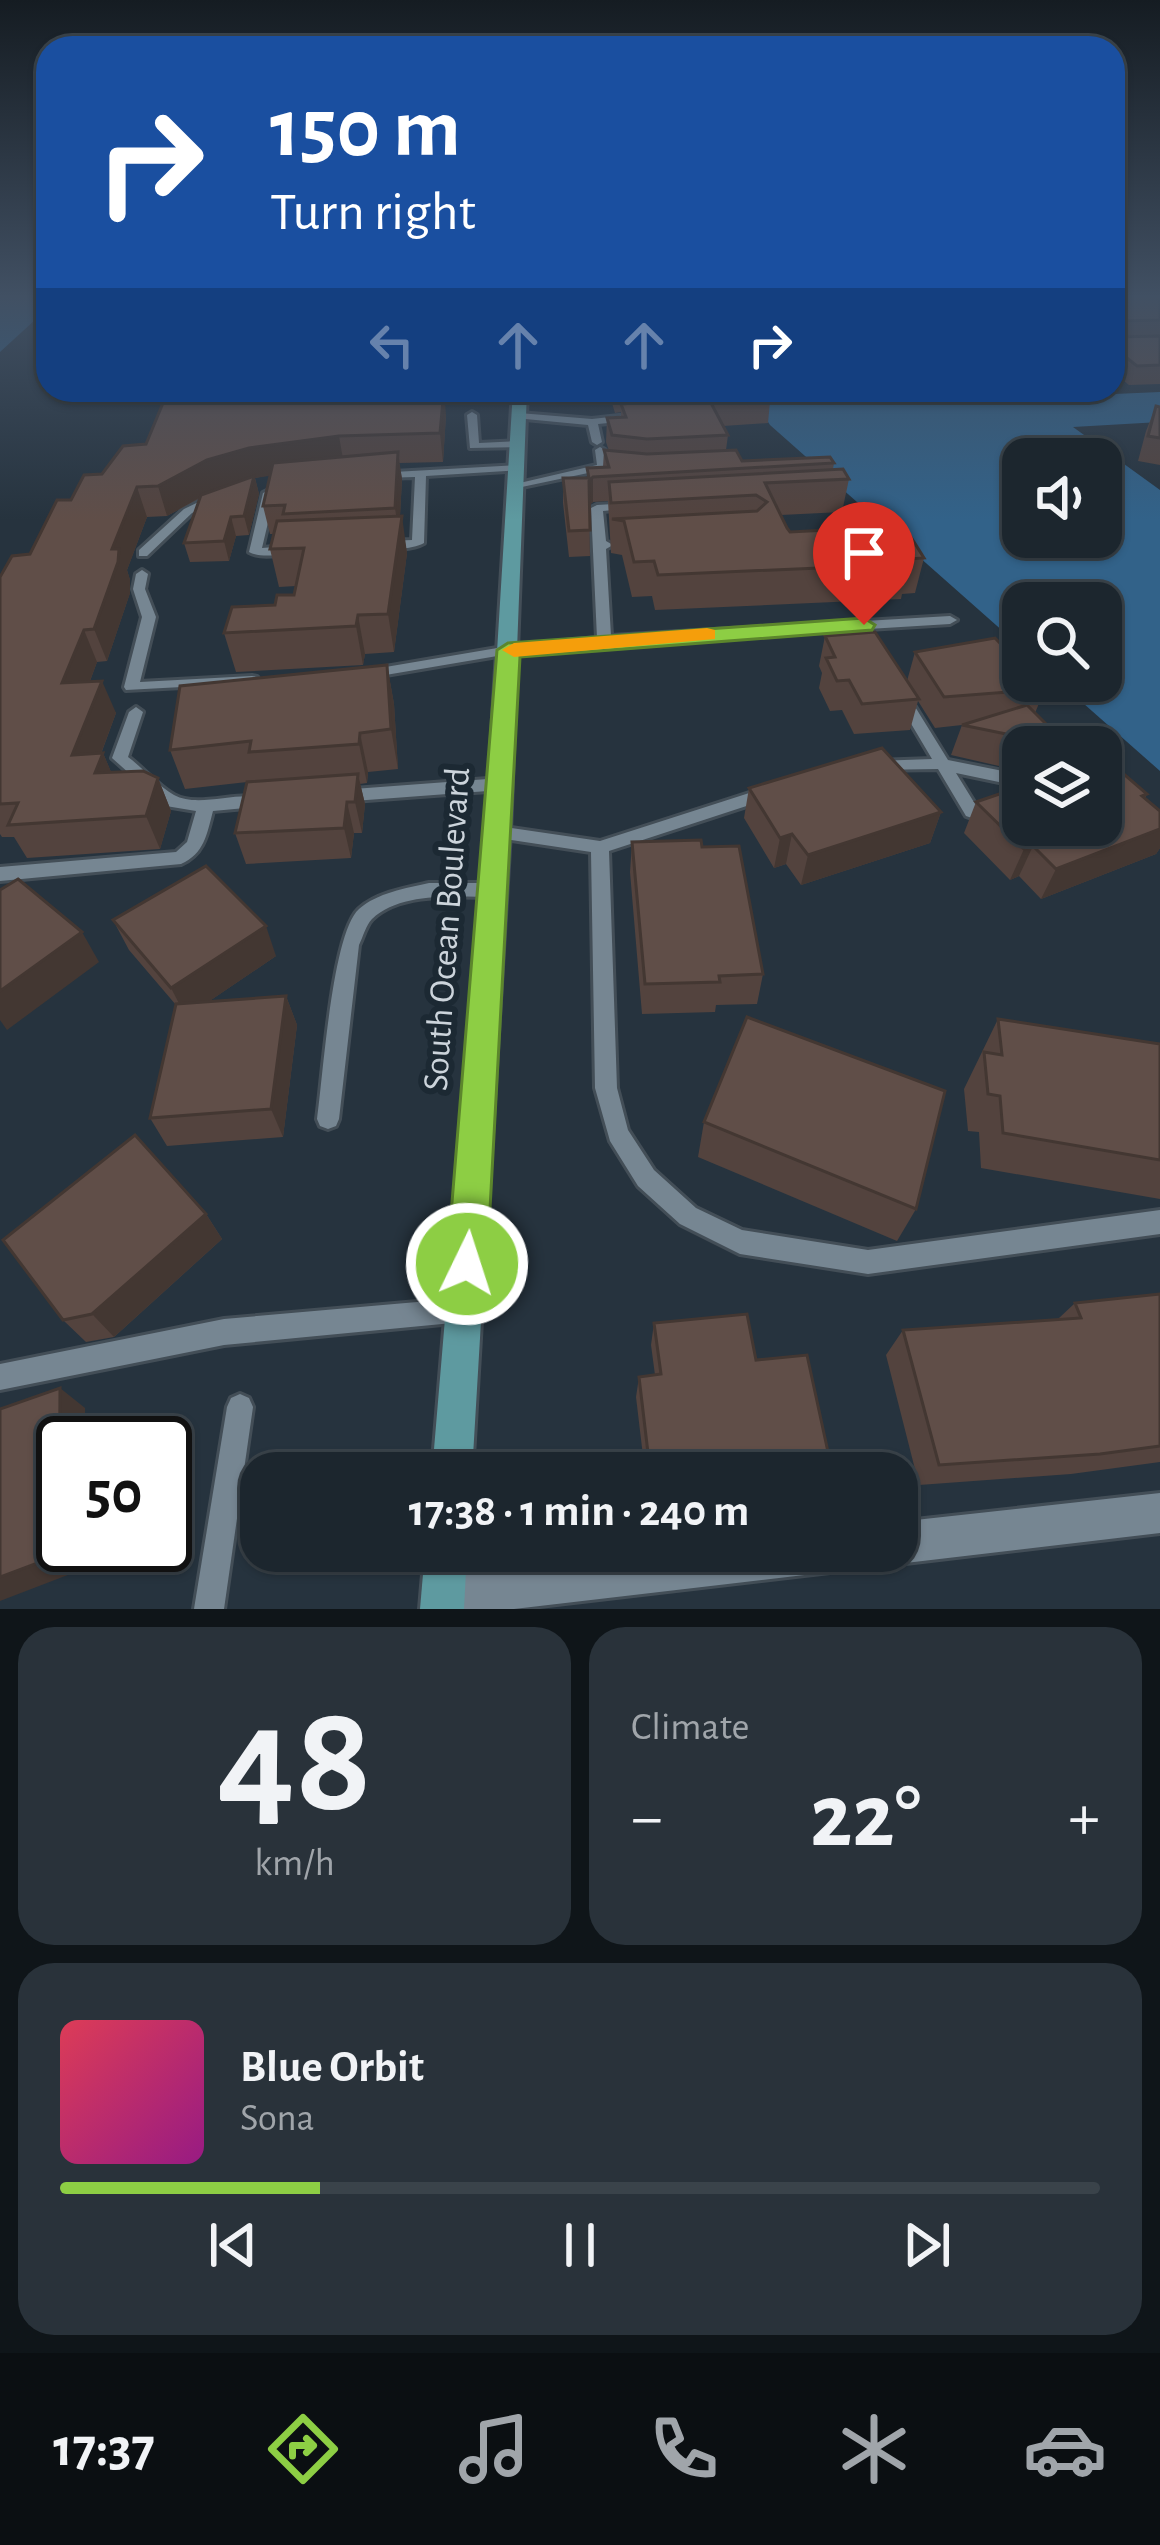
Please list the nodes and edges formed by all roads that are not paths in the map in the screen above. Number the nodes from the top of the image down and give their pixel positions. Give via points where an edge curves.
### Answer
1 (472, 415) dead end
2 (650, 416) edge
3 (592, 422) junction
4 (518, 441) edge
5 (603, 466) junction
6 (625, 469) edge
7 (421, 473) junction
8 (357, 476) edge
9 (256, 485) edge
10 (224, 494) edge
11 (645, 505) edge
12 (622, 544) edge
13 (371, 546) edge
14 (600, 546) junction
15 (301, 550) edge
16 (143, 554) dead end
17 (142, 574) dead end
18 (950, 620) dead end
19 (604, 641) junction
20 (508, 650) junction
21 (351, 675) edge
22 (892, 678) edge
23 (263, 680) edge
24 (136, 712) dead end
25 (941, 764) junction
26 (848, 767) edge
27 (1002, 777) edge
28 (501, 784) junction
29 (780, 789) edge
30 (319, 798) edge
31 (274, 801) edge
32 (206, 806) junction
33 (972, 812) edge
34 (498, 832) junction
35 (600, 847) junction
36 (0, 874) edge
37 (494, 890) junction
38 (328, 1119) dead end
39 (1160, 1222) edge
40 (464, 1310) junction
41 (0, 1377) edge
42 (240, 1407) dead end
43 (454, 1452) edge
44 (1160, 1513) edge
45 (918, 1541) edge
46 (444, 1572) edge
47 (670, 1572) edge
48 (442, 1602) edge
49 (209, 1609) edge

1 - 4 lane via 474,446
2 - 3 lane
3 - 4 lane
3 - 5 lane
4 - 5 lane
4 - 7 lane
4 - 20 main road, South Ocean Boulevard
5 - 6 lane
7 - 8 lane
7 - 13 lane via 418,543
9 - 15 lane via 272,481 255,552
10 - 16 lane via 188,511
11 - 14 lane via 597,508
12 - 14 lane
14 - 19 lane
17 - 23 lane via 149,616 131,687
18 - 19 lane
19 - 20 lane
20 - 21 lane
20 - 28 main road, South Ocean Boulevard
22 - 25 lane
24 - 32 lane via 120,758 172,802
25 - 26 lane
25 - 27 lane
25 - 33 lane
28 - 30 lane
28 - 34 main road, South Ocean Boulevard
29 - 35 lane
31 - 32 lane
32 - 36 lane via 194,845 181,858
34 - 35 lane
34 - 37 main road, South Ocean Boulevard
35 - 39 lane via 606,1088 618,1134 646,1178 688,1216 740,1242 868,1262
37 - 38 lane via 414,892 364,915 350,945
37 - 40 main road, South Ocean Boulevard
40 - 41 lane via 224,1332
40 - 43 main road, South Ocean Boulevard
42 - 49 lane
44 - 45 street
46 - 48 main road
47 - 48 street

